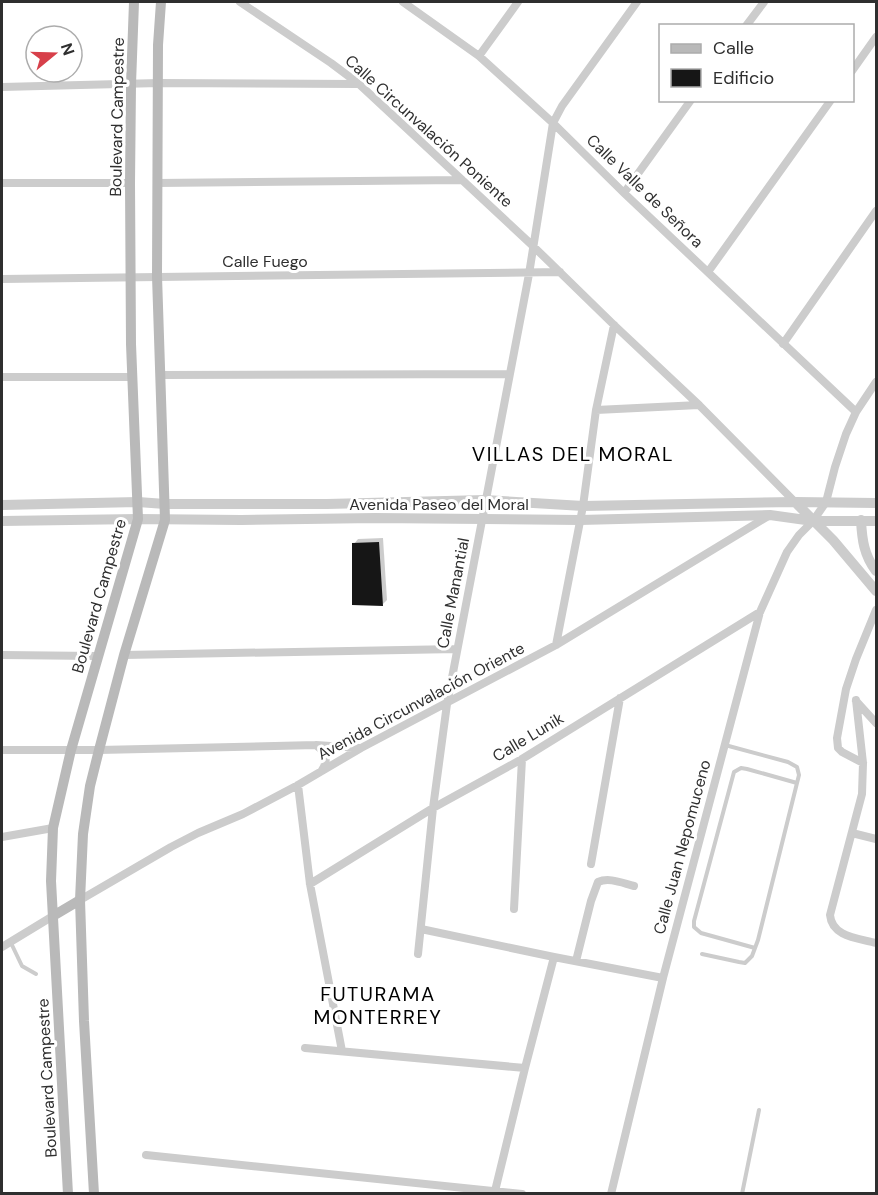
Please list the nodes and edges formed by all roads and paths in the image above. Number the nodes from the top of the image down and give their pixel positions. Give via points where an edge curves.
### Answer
1 (134, 2) edge
2 (161, 2) edge
3 (240, 2) edge
4 (403, 2) edge
5 (518, 2) edge
6 (638, 2) edge
7 (764, 2) edge
8 (748, 24) edge
9 (876, 37) edge
10 (479, 56) junction
11 (854, 68) edge
12 (159, 83) junction
13 (131, 84) junction
14 (359, 84) junction
15 (2, 87) edge
16 (691, 102) edge
17 (830, 102) edge
18 (554, 123) junction
19 (462, 180) junction
20 (2, 183) edge
21 (130, 183) junction
22 (157, 183) junction
23 (624, 193) junction
24 (876, 211) edge
25 (533, 246) junction
26 (708, 272) junction
27 (560, 273) junction
28 (529, 274) junction
29 (157, 276) junction
30 (131, 277) junction
31 (2, 279) edge
32 (614, 325) junction
33 (783, 344) junction
34 (508, 374) junction
35 (160, 375) junction
36 (2, 377) edge
37 (132, 377) junction
38 (876, 382) edge
39 (699, 405) junction
40 (596, 410) junction
41 (856, 412) junction
42 (485, 500) junction
43 (138, 502) junction
44 (795, 502) junction
45 (826, 502) junction
46 (876, 503) edge
47 (165, 504) junction
48 (2, 506) edge
49 (583, 506) junction
50 (770, 515) junction
51 (483, 518) junction
52 (138, 519) junction
53 (165, 520) junction
54 (580, 520) junction
55 (861, 520) junction
56 (2, 521) edge
57 (813, 521) junction
58 (876, 521) edge
59 (876, 571) edge
60 (876, 591) edge
61 (876, 610) edge
62 (760, 612) junction
63 (556, 645) junction
64 (457, 650) junction
65 (2, 655) edge
66 (124, 655) junction
67 (97, 656) junction
68 (846, 689) junction
69 (620, 698) junction
70 (856, 700) junction
71 (447, 704) junction
72 (876, 723) edge
73 (725, 744) junction
74 (316, 745) junction
75 (361, 748) junction
76 (2, 750) edge
77 (71, 750) junction
78 (99, 750) junction
79 (522, 759) junction
80 (863, 763) junction
81 (321, 772) junction
82 (797, 783) junction
83 (298, 785) junction
84 (433, 808) junction
85 (53, 828) junction
86 (852, 833) junction
87 (2, 837) edge
88 (876, 839) edge
89 (591, 864) dead end
90 (310, 884) junction
91 (634, 886) dead end
92 (80, 900) junction
93 (514, 909) dead end
94 (53, 916) junction
95 (421, 929) junction
96 (10, 942) junction
97 (876, 943) edge
98 (2, 947) edge
99 (755, 948) junction
100 (418, 954) dead end
101 (702, 954) dead end
102 (554, 957) junction
103 (576, 961) junction
104 (36, 974) dead end
105 (663, 978) junction
106 (305, 1048) dead end
107 (342, 1051) junction
108 (525, 1068) junction
109 (759, 1110) dead end
110 (146, 1155) dead end
111 (495, 1191) junction
112 (68, 1194) edge
113 (94, 1194) edge
114 (522, 1194) edge
115 (611, 1194) edge
116 (742, 1194) edge

1 - 13 main road, Boulevard Campestre
2 - 12 main road
3 - 14 street, Calle Circunvalación Poniente
4 - 10 street, Calle Valle de Señora
5 - 10 street
6 - 18 street, Calle Manantial via 562,106
7 - 8 street
9 - 11 street
10 - 18 street, Calle Valle de Señora
12 - 13 street
12 - 14 street
12 - 22 main road
13 - 15 street
13 - 21 main road, Boulevard Campestre
14 - 19 street, Calle Circunvalación Poniente
16 - 23 street
17 - 26 street
18 - 23 street, Calle Valle de Señora
18 - 25 street, Calle Manantial
19 - 22 street
19 - 25 street, Calle Circunvalación Poniente
20 - 21 street
21 - 30 main road, Boulevard Campestre
22 - 29 main road
23 - 26 street, Calle Valle de Señora
24 - 33 street
25 - 27 street, Calle Circunvalación Poniente
25 - 28 street, Calle Manantial
26 - 33 street, Calle Valle de Señora
27 - 28 street
27 - 32 street, Calle Circunvalación Poniente
28 - 29 street, Calle Fuego
28 - 34 street, Calle Manantial
29 - 30 street, Calle Fuego
29 - 35 main road
30 - 31 street, Calle Fuego
30 - 37 main road, Boulevard Campestre
32 - 39 street, Calle Circunvalación Poniente
32 - 40 street
33 - 41 street, Calle Valle de Señora
34 - 35 street
34 - 42 street, Calle Manantial
35 - 47 main road
36 - 37 street
37 - 43 main road, Boulevard Campestre
38 - 41 street, Calle Juan Nepomuceno
39 - 40 street
39 - 44 street, Calle Circunvalación Poniente
40 - 49 street
41 - 45 street, Calle Juan Nepomuceno
42 - 47 street, Avenida Paseo del Moral
42 - 49 street, Avenida Paseo del Moral
42 - 51 street, Calle Manantial
43 - 47 street, Avenida Paseo del Moral
43 - 48 street, Avenida Paseo del Moral
43 - 52 main road, Boulevard Campestre
44 - 45 street, Avenida Paseo del Moral
44 - 49 street, Avenida Paseo del Moral
44 - 57 street
45 - 46 street, Avenida Paseo del Moral
45 - 57 street, Calle Juan Nepomuceno
47 - 53 main road
49 - 54 street
50 - 54 street, Avenida Paseo del Moral
50 - 57 street, Avenida Paseo del Moral
50 - 63 street, Avenida Circunvalación Oriente
51 - 53 street, Avenida Paseo del Moral
51 - 54 street, Avenida Paseo del Moral
51 - 64 street, Calle Manantial
52 - 53 street, Avenida Paseo del Moral
52 - 56 street, Avenida Paseo del Moral
52 - 67 main road, Boulevard Campestre
53 - 66 main road
54 - 63 street
55 - 57 street, Avenida Paseo del Moral
55 - 58 street, Avenida Paseo del Moral
55 - 59 street via 865,553
57 - 60 street
57 - 62 street, Calle Juan Nepomuceno via 787,552
61 - 68 street
62 - 69 street, Calle Lunik
62 - 73 street, Calle Juan Nepomuceno
63 - 71 street, Avenida Circunvalación Oriente
64 - 66 street
64 - 71 street, Calle Manantial
65 - 67 street
66 - 78 main road
67 - 77 main road, Boulevard Campestre
68 - 70 street
68 - 80 street via 838,748
69 - 79 street, Calle Lunik
69 - 89 street
70 - 72 street
70 - 80 street
71 - 75 street, Avenida Circunvalación Oriente
71 - 84 street, Calle Manantial
73 - 82 lane via 794,764 799,771
73 - 105 street, Calle Juan Nepomuceno
74 - 75 street
74 - 78 street
74 - 81 street via 327,761
75 - 81 street, Avenida Circunvalación Oriente
76 - 77 street
77 - 78 street
77 - 85 main road, Boulevard Campestre
78 - 92 main road via 86,809
79 - 84 street, Calle Lunik
79 - 93 street
80 - 86 street via 862,794
81 - 83 street, Avenida Circunvalación Oriente
82 - 99 lane
82 - 99 lane via 747,769 734,772 697,907 694,927 701,933
83 - 90 street
83 - 92 street, Avenida Circunvalación Oriente via 171,847
84 - 90 street, Calle Lunik
84 - 95 street, Calle Manantial
85 - 87 street
85 - 94 main road, Boulevard Campestre
86 - 88 street
86 - 97 street via 830,921 846,935
90 - 107 street
91 - 103 street via 610,880 598,882
92 - 94 main road
92 - 113 main road
94 - 96 street
94 - 112 main road, Boulevard Campestre
95 - 100 street, Calle Manantial
95 - 102 street
96 - 98 street
96 - 104 lane via 22,966
99 - 101 lane via 745,963
102 - 103 street
102 - 108 street
103 - 105 street
105 - 115 street, Calle Juan Nepomuceno
106 - 107 street
107 - 108 street
108 - 111 street
109 - 116 lane
110 - 111 street
111 - 114 street

